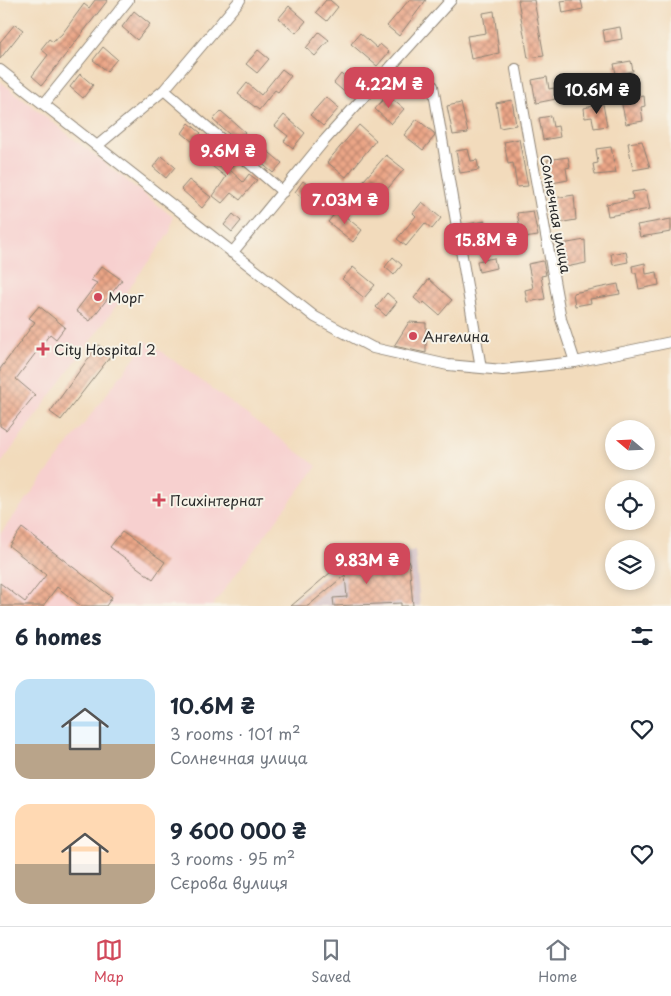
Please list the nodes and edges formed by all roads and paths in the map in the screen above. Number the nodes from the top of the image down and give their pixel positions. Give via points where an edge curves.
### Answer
1 (128, 0) edge
2 (240, 0) edge
3 (451, 0) edge
4 (516, 69) dead end
5 (0, 70) edge
6 (433, 86) dead end
7 (164, 90) junction
8 (44, 104) junction
9 (97, 146) junction
10 (283, 192) junction
11 (232, 254) junction
12 (671, 342) edge
13 (576, 362) junction
14 (481, 368) junction

1 - 8 street
2 - 7 street
3 - 10 street via 324,141
4 - 13 street, Солнечная улица via 561,319
5 - 8 street
6 - 14 street
7 - 9 street
7 - 10 street
8 - 9 street
9 - 11 street
10 - 11 street
11 - 14 street via 315,317 373,348 448,365
12 - 13 street
13 - 14 street via 523,369

